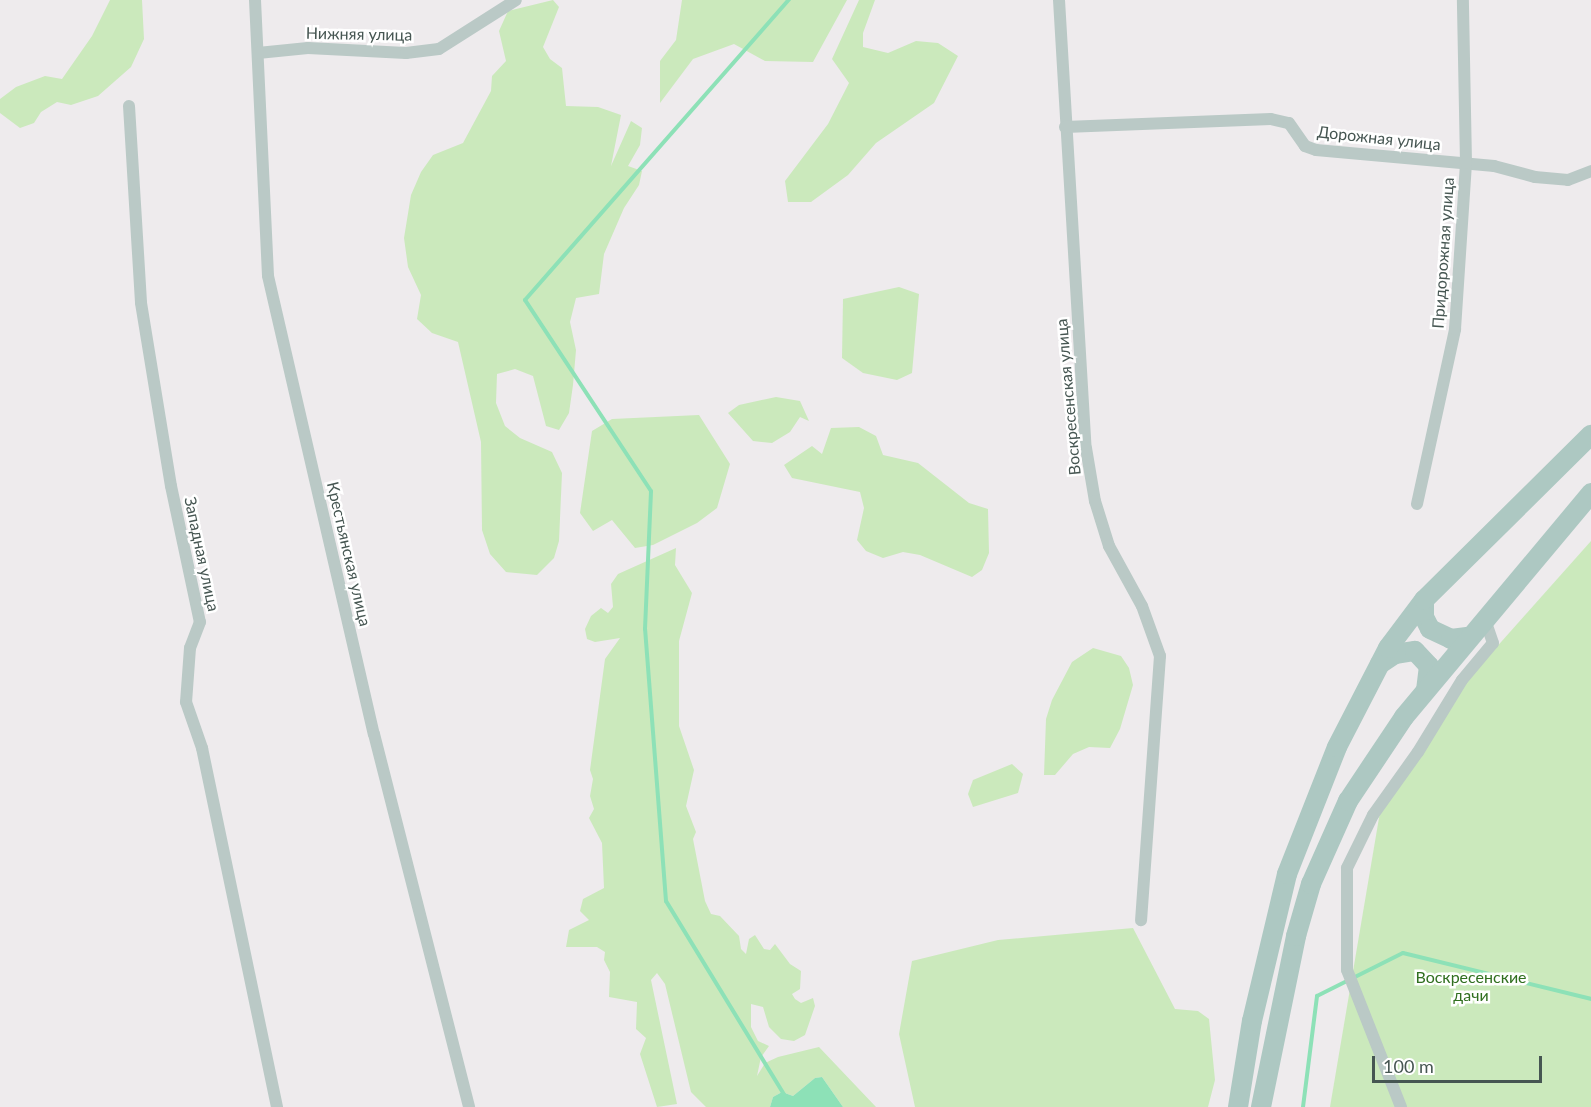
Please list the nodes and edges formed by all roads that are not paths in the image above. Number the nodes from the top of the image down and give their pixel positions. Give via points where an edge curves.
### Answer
1 (255, 0) edge
2 (516, 0) edge
3 (1059, 0) edge
4 (1463, 0) edge
5 (258, 53) junction
6 (129, 106) dead end
7 (1065, 127) junction
8 (1466, 163) junction
9 (1591, 171) edge
10 (1591, 435) edge
11 (1591, 493) edge
12 (1417, 504) dead end
13 (1425, 600) junction
14 (1484, 617) junction
15 (1467, 637) junction
16 (1380, 664) junction
17 (1426, 690) junction
18 (1141, 920) dead end
19 (277, 1107) edge
20 (469, 1107) edge
21 (1239, 1107) edge
22 (1261, 1107) edge
23 (1401, 1107) edge

1 - 5 street, Крестьянская улица
2 - 5 street, Нижняя улица via 439,49 406,54 308,48
3 - 7 street, Воскресенская улица
4 - 8 street, Придорожная улица
5 - 20 street, Крестьянская улица via 268,276 374,734
6 - 19 street, Западная улица via 141,303 171,486 200,622 190,648 186,702 202,748
7 - 8 street, Дорожная улица via 1271,119 1289,123 1305,146 1316,150
7 - 18 street, Воскресенская улица via 1086,448 1095,501 1109,546 1142,606 1160,656
8 - 9 street, Дорожная улица via 1568,180
8 - 12 street, Придорожная улица via 1455,329
10 - 13 main road
11 - 14 main road
13 - 15 main road via 1424,617 1430,628 1451,639
13 - 16 main road
14 - 15 main road
14 - 23 street via 1493,643 1462,680 1419,752 1373,815 1347,868 1347,970
15 - 17 main road
16 - 17 main road via 1395,654 1415,651 1429,666
16 - 21 main road via 1337,747 1287,874 1252,1021
17 - 22 main road via 1370,763 1319,864 1296,936

